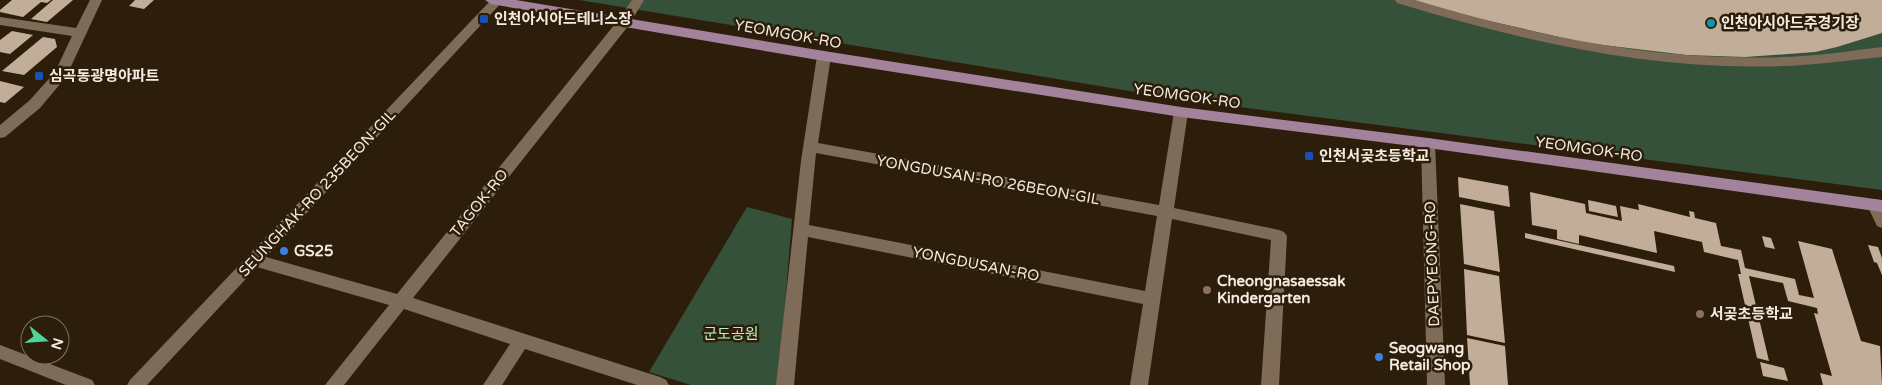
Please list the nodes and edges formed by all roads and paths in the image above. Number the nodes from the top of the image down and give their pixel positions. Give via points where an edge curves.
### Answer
1 (96, 0) edge
2 (638, 0) edge
3 (1401, 0) edge
4 (494, 1) edge
5 (0, 21) edge
6 (624, 22) junction
7 (79, 33) junction
8 (1882, 52) edge
9 (824, 56) junction
10 (1181, 112) junction
11 (0, 133) edge
12 (1428, 144) junction
13 (811, 147) junction
14 (1878, 205) edge
15 (1166, 212) junction
16 (1882, 222) edge
17 (800, 229) junction
18 (253, 260) junction
19 (1152, 299) junction
20 (400, 301) junction
21 (521, 341) junction
22 (0, 352) edge
23 (86, 385) edge
24 (136, 385) edge
25 (334, 385) edge
26 (492, 385) edge
27 (660, 385) edge
28 (785, 385) edge
29 (1139, 385) edge
30 (1270, 385) edge
31 (1436, 385) edge

1 - 7 street
2 - 6 street, TAGOK-RO
3 - 8 street via 1520,34 1703,60 1769,62
4 - 6 main road, YEOMGOK-RO
4 - 18 street, SEUNGHAK-RO 235BEON-GIL
5 - 7 street
6 - 9 main road, YEOMGOK-RO
6 - 20 street, TAGOK-RO
7 - 11 street via 61,74 35,104
9 - 10 main road, YEOMGOK-RO
9 - 13 street
10 - 12 main road, YEOMGOK-RO
10 - 15 street
12 - 14 main road, YEOMGOK-RO
12 - 31 street, DAEPYEONG-RO
13 - 15 street, YONGDUSAN-RO 26BEON-GIL
13 - 17 street
14 - 16 street
15 - 19 street
15 - 30 street, YONGDUSAN-RO 26BEON-GIL via 1279,236
17 - 19 street, YONGDUSAN-RO
17 - 28 street
18 - 20 street
18 - 24 street, SEUNGHAK-RO 235BEON-GIL
19 - 29 street
20 - 21 street
20 - 25 street, TAGOK-RO
21 - 26 street
21 - 27 street
22 - 23 street

